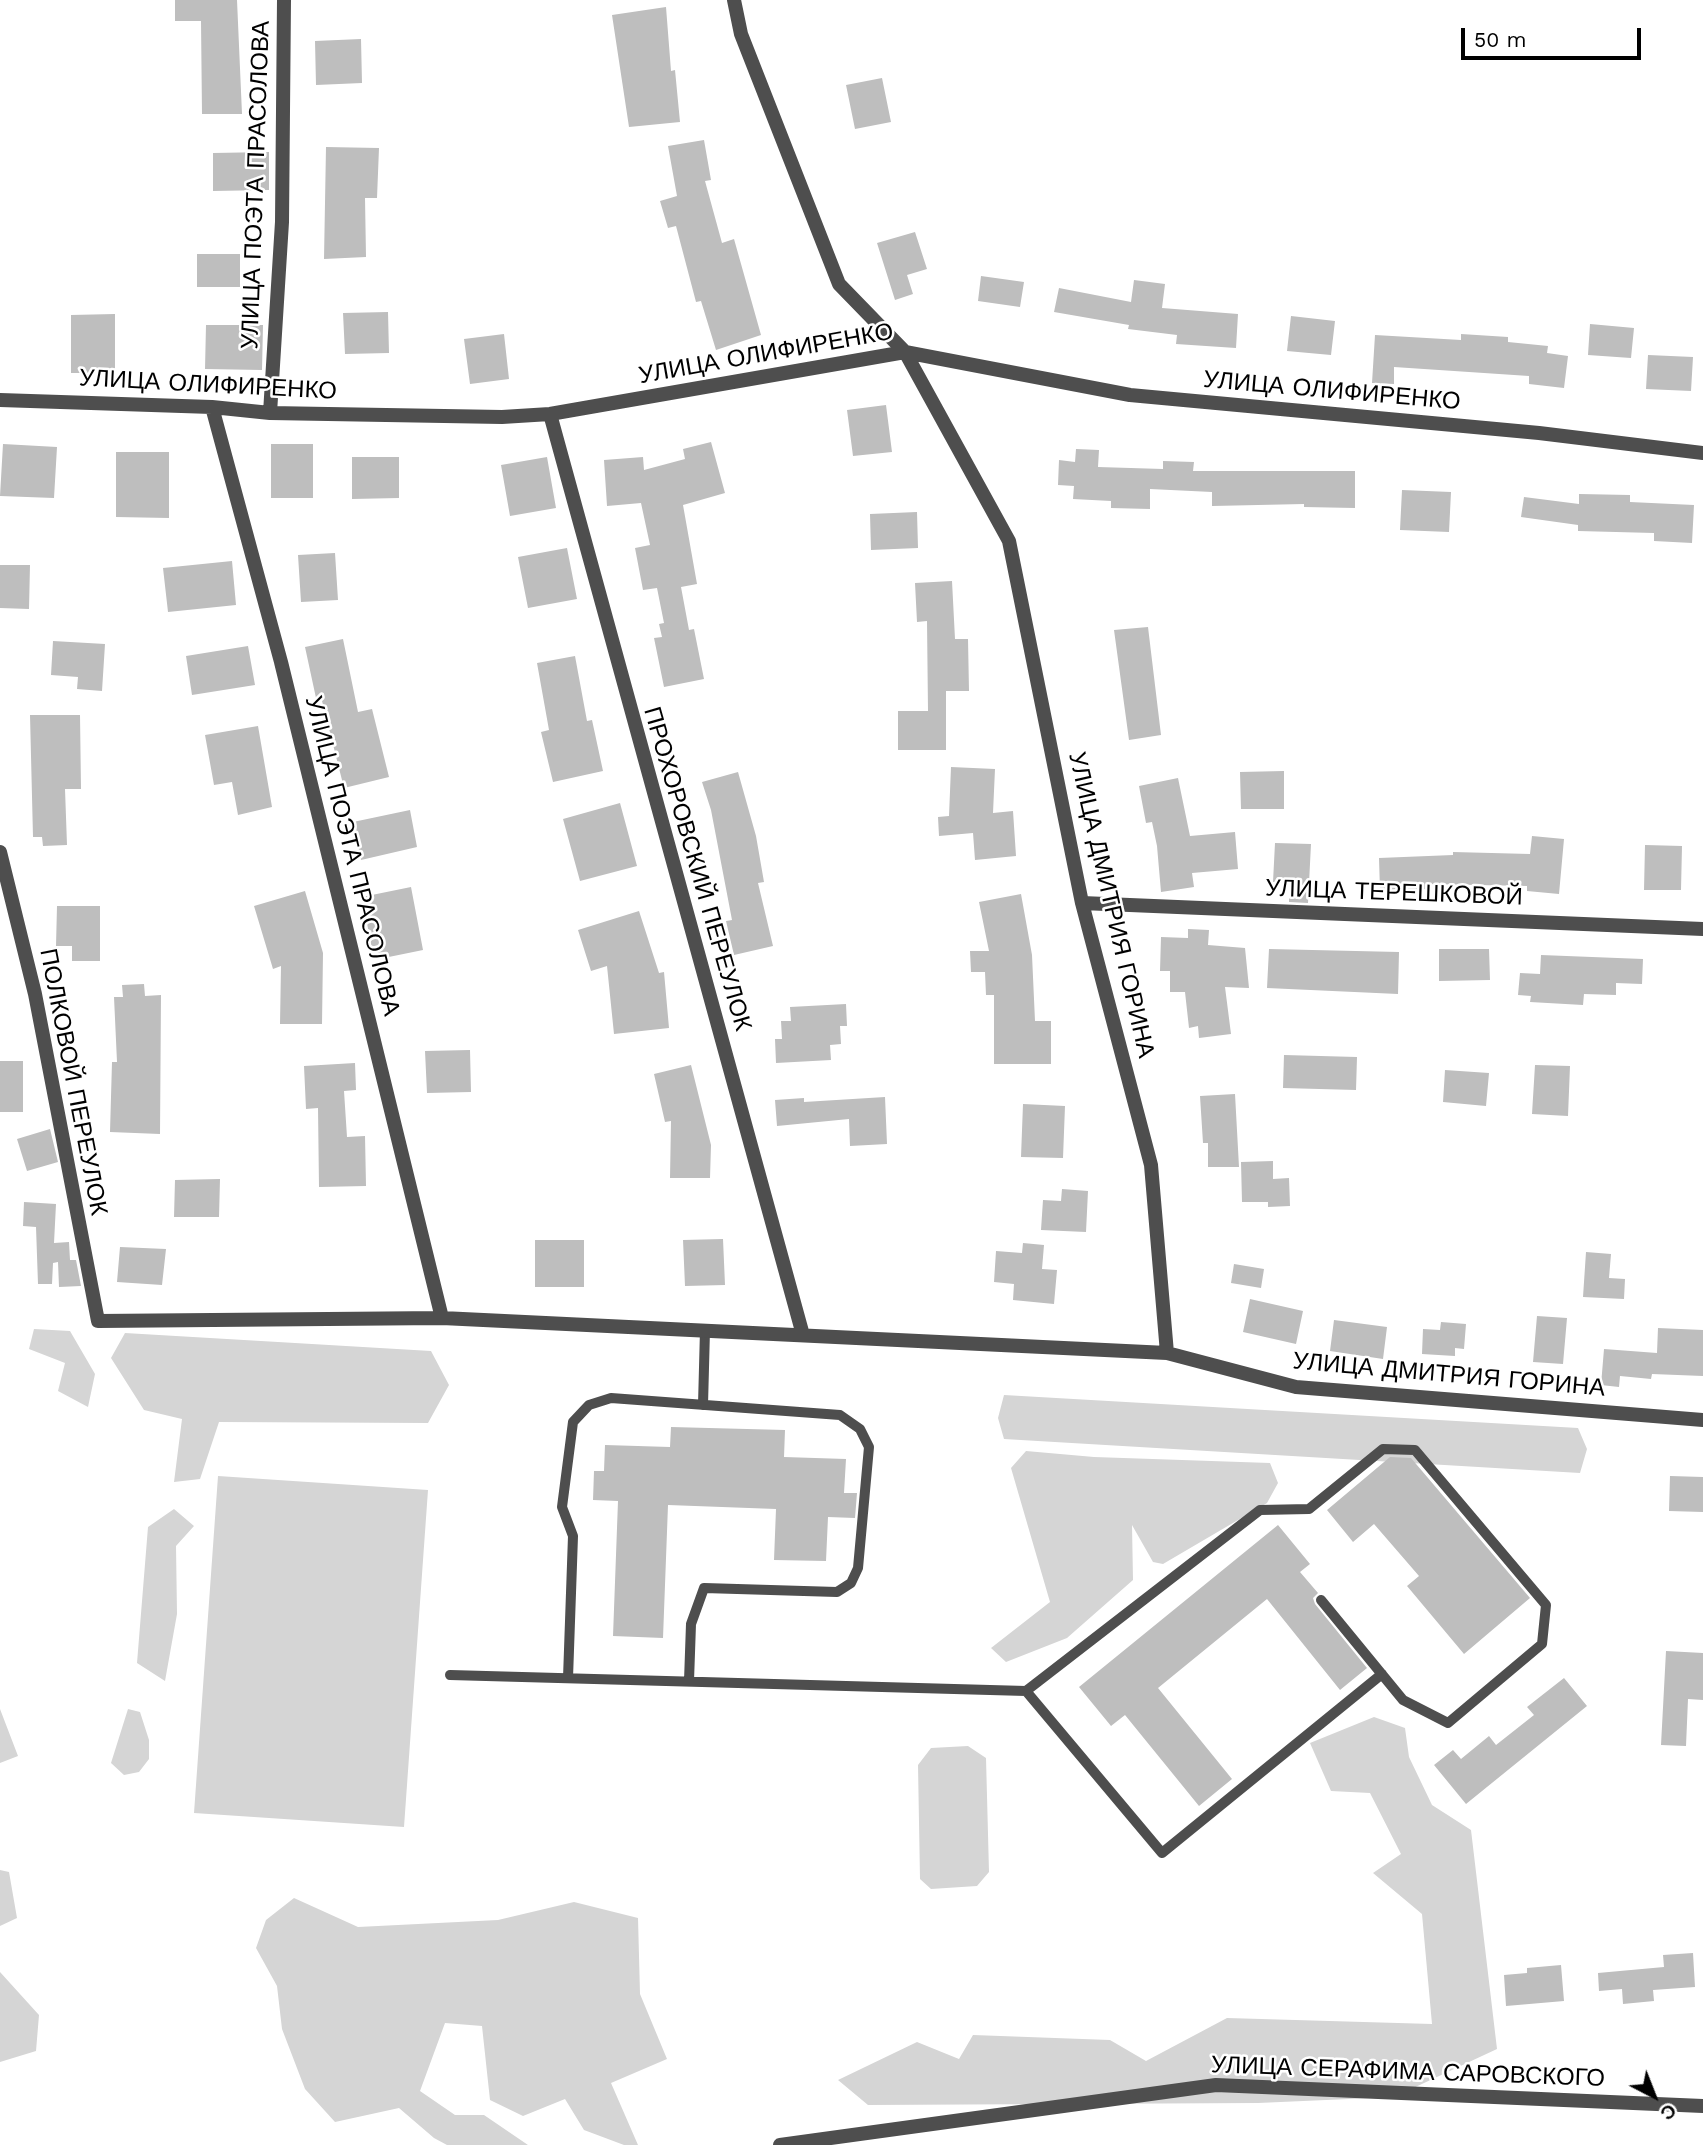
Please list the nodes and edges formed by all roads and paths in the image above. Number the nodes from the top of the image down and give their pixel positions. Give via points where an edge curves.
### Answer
1 (284, 0) edge
2 (734, 0) edge
3 (905, 352) junction
4 (0, 400) edge
5 (212, 407) junction
6 (270, 413) junction
7 (550, 414) junction
8 (1703, 453) edge
9 (0, 852) edge
10 (1082, 904) junction
11 (1703, 929) edge
12 (442, 1318) junction
13 (705, 1330) junction
14 (803, 1335) junction
15 (1167, 1353) junction
16 (703, 1405) junction
17 (1703, 1420) edge
18 (1321, 1600) dead end
19 (1382, 1674) junction
20 (450, 1675) dead end
21 (568, 1678) junction
22 (689, 1681) junction
23 (1026, 1690) junction
24 (1703, 2106) edge
25 (780, 2145) edge

1 - 6 street, УЛИЦА ПОЭТА ПРАСОЛОВА via 282,222
2 - 3 street, УЛИЦА ДМИТРИЯ ГОРИНА via 741,34 839,284
3 - 7 street, УЛИЦА ОЛИФИРЕНКО
3 - 8 street, УЛИЦА ОЛИФИРЕНКО via 1130,395
3 - 10 street, УЛИЦА ДМИТРИЯ ГОРИНА via 1009,541
4 - 5 street, УЛИЦА ОЛИФИРЕНКО
5 - 6 street, УЛИЦА ОЛИФИРЕНКО
5 - 12 street, УЛИЦА ПОЭТА ПРАСОЛОВА via 281,662
6 - 7 street, УЛИЦА ОЛИФИРЕНКО
7 - 14 street, ПРОХОРОВСКИЙ ПЕРЕУЛОК
9 - 12 street, ПОЛКОВОЙ ПЕРЕУЛОК via 35,993 98,1321
10 - 11 street, УЛИЦА ТЕРЕШКОВОЙ
10 - 15 street, УЛИЦА ДМИТРИЯ ГОРИНА via 1150,1165
12 - 13 street
13 - 14 street
13 - 16 lane
14 - 15 street
15 - 17 street, УЛИЦА ДМИТРИЯ ГОРИНА via 1296,1387
16 - 21 lane via 611,1398 589,1405 573,1422 562,1507 573,1536
16 - 22 lane via 840,1415 860,1429 869,1447 859,1568 851,1583 837,1592 704,1588 691,1624
18 - 19 lane
19 - 23 lane via 1162,1853
19 - 23 lane via 1403,1700 1448,1723 1542,1644 1546,1605 1415,1450 1383,1449 1308,1509 1260,1510
20 - 21 lane
21 - 22 lane
22 - 23 lane
24 - 25 street, УЛИЦА СЕРАФИМА САРОВСКОГО via 1216,2085

